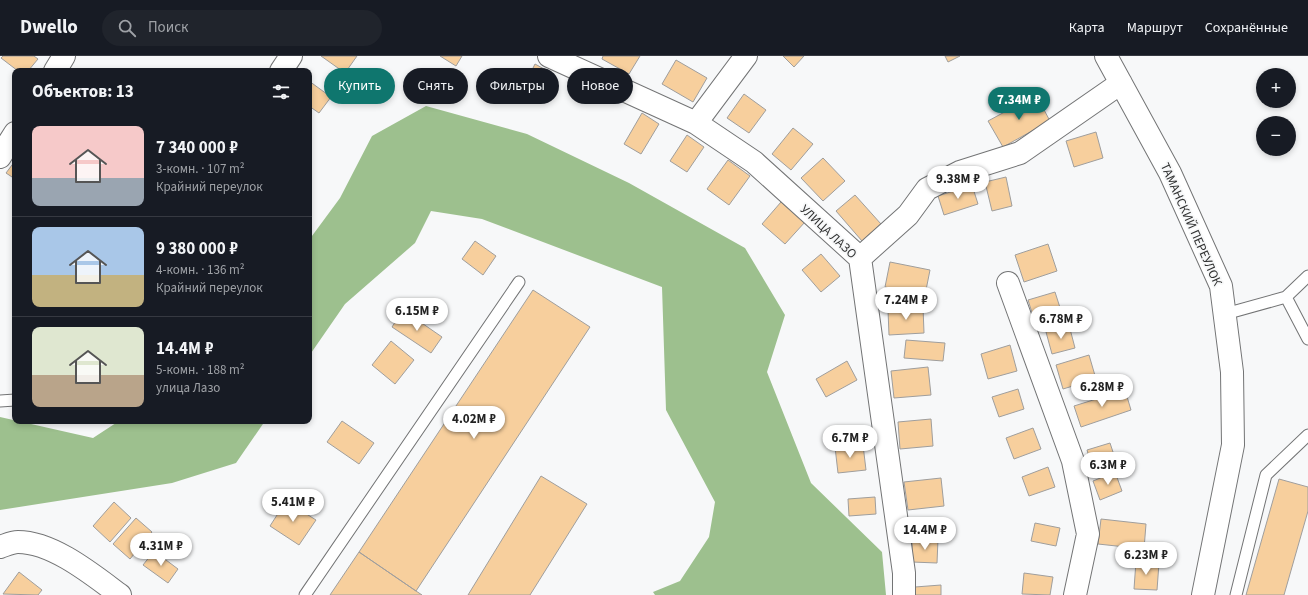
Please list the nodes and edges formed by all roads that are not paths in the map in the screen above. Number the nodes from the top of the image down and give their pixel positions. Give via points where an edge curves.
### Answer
1 (64, 56) edge
2 (291, 56) edge
3 (549, 56) edge
4 (746, 56) edge
5 (1106, 56) edge
6 (57, 68) edge
7 (283, 68) edge
8 (1120, 83) junction
9 (696, 123) junction
10 (12, 138) edge
11 (0, 157) edge
12 (860, 258) junction
13 (1308, 276) edge
14 (520, 282) dead end
15 (1008, 283) dead end
16 (1286, 297) junction
17 (1225, 314) junction
18 (1308, 339) edge
19 (12, 400) edge
20 (0, 401) edge
21 (1308, 435) edge
22 (0, 547) edge
23 (120, 595) edge
24 (305, 595) edge
25 (904, 595) edge
26 (1075, 595) edge
27 (1203, 595) edge
28 (1236, 595) edge

1 - 6 street
2 - 7 street
3 - 9 street, УЛИЦА ЛАЗО
4 - 9 street
5 - 8 street, ТАМАНСКИЙ ПЕРЕУЛОК
8 - 12 street via 1020,153 960,172 927,189 908,214
8 - 17 street, ТАМАНСКИЙ ПЕРЕУЛОК via 1170,173 1221,286
9 - 12 street, УЛИЦА ЛАЗО via 754,162
10 - 11 street
12 - 25 street, УЛИЦА ЛАЗО via 904,573
13 - 16 lane
14 - 24 lane
15 - 26 street via 1073,461 1088,534
16 - 17 lane
16 - 18 lane
17 - 27 street, ТАМАНСКИЙ ПЕРЕУЛОК via 1232,372 1233,446
19 - 20 lane
21 - 28 lane via 1266,475
22 - 23 street via 17,542 44,546 86,569

